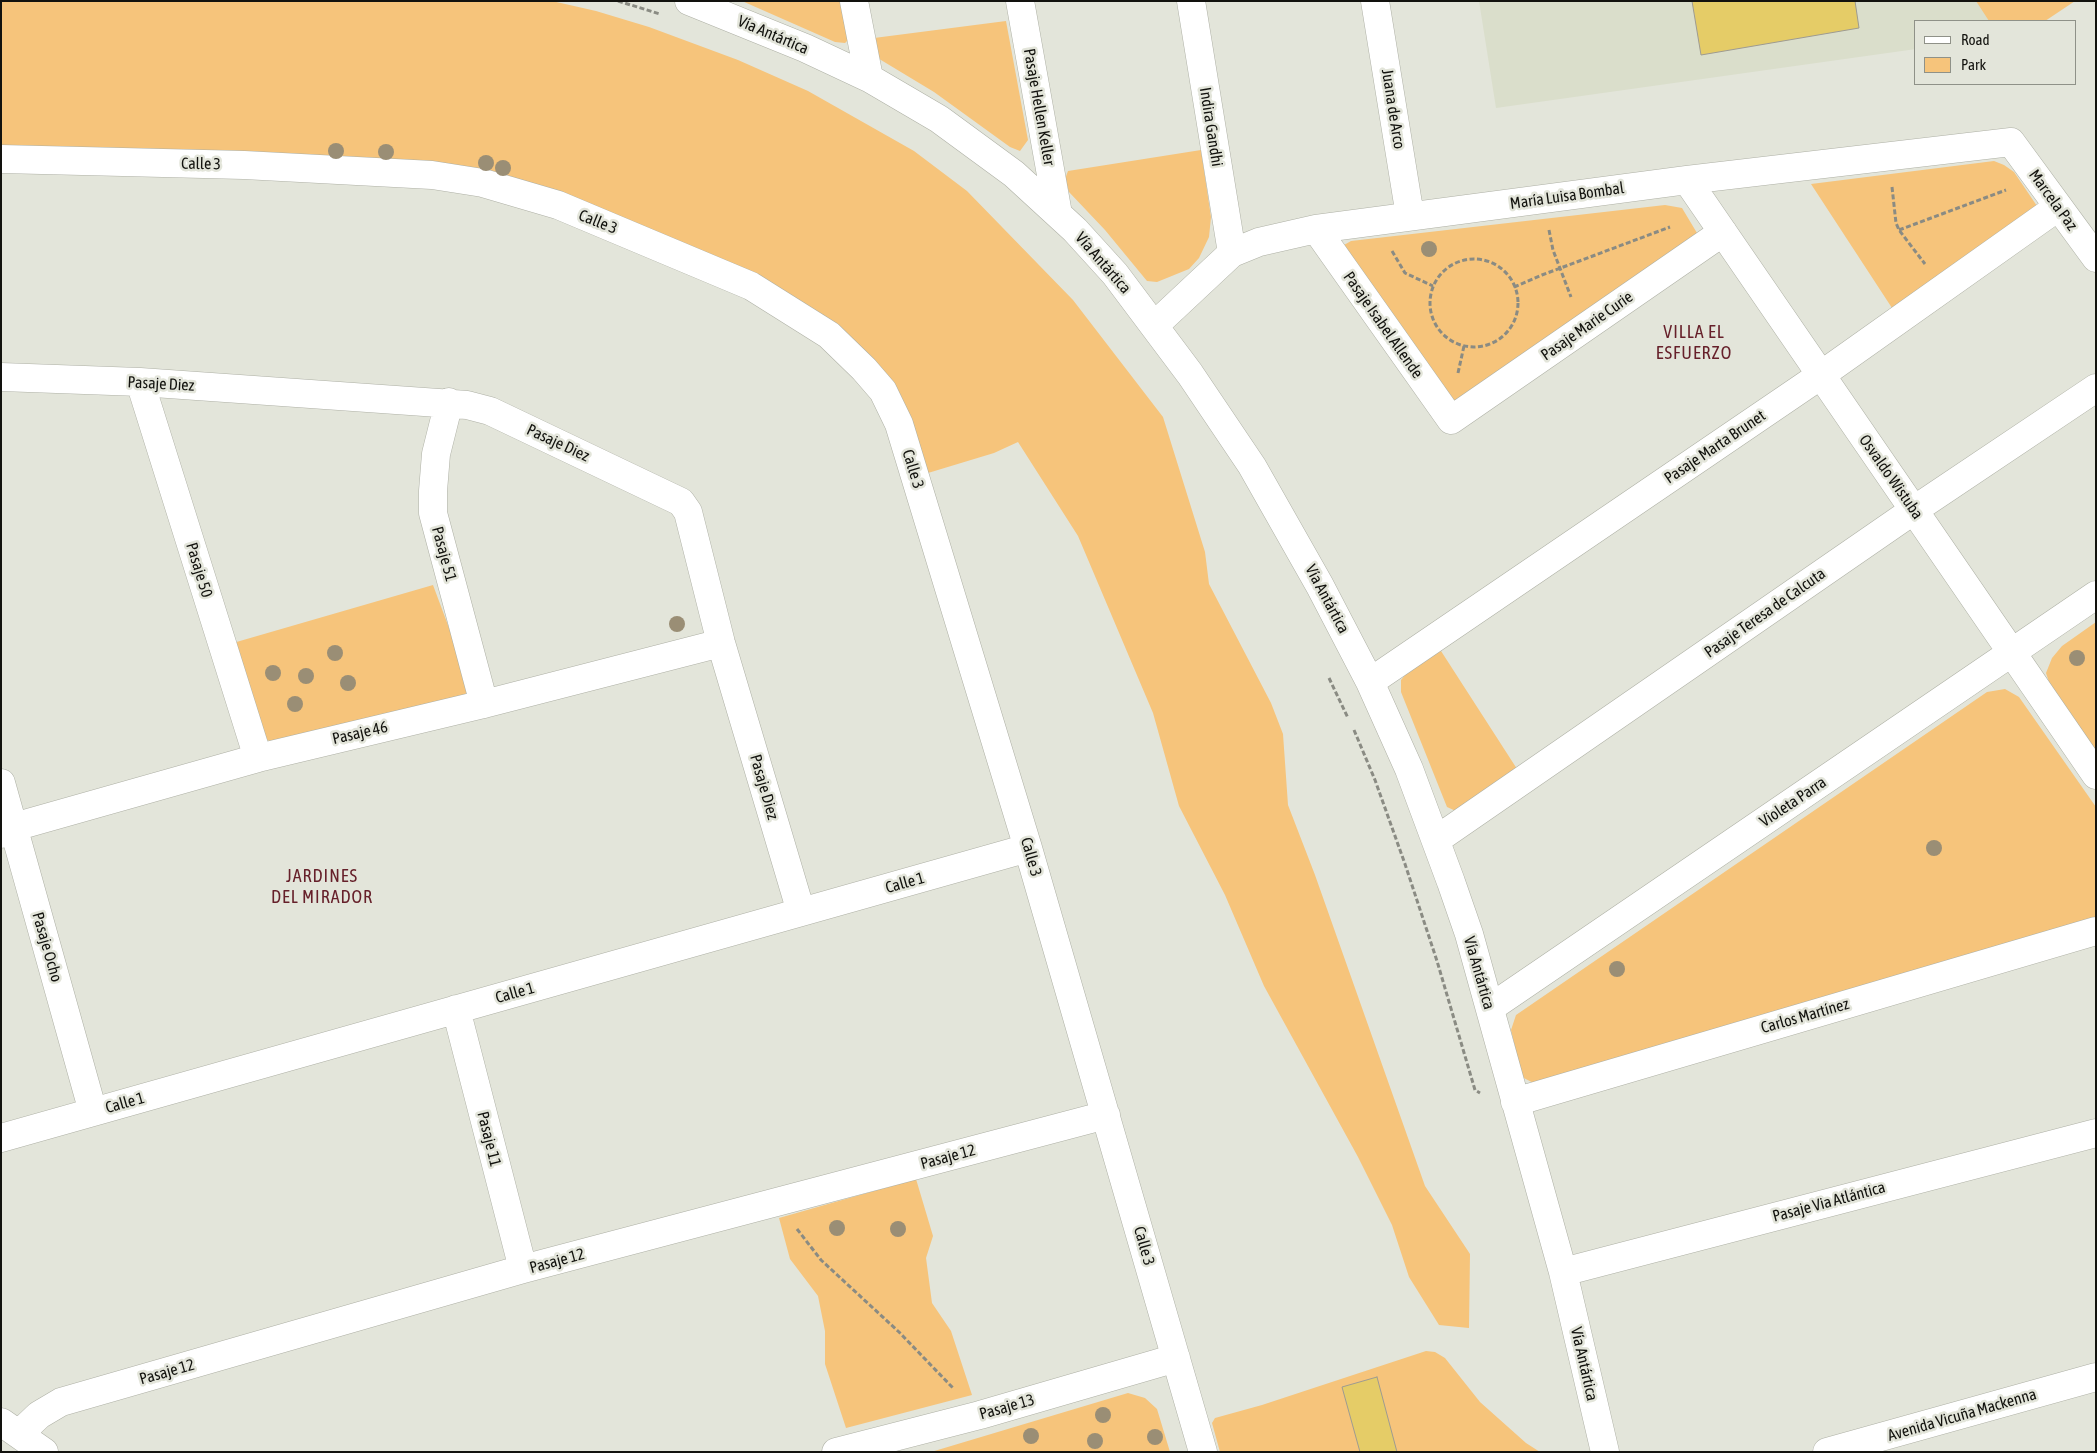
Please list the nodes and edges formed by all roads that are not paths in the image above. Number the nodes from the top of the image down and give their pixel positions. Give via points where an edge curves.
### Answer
1 (854, 1) edge
2 (1020, 1) edge
3 (1191, 1) edge
4 (1375, 1) edge
5 (679, 9) edge
6 (869, 78) junction
7 (2011, 142) joint
8 (1, 159) edge
9 (1687, 180) junction
10 (2058, 207) junction
11 (1058, 214) junction
12 (1410, 216) junction
13 (1716, 222) junction
14 (1316, 229) junction
15 (1232, 253) junction
16 (2096, 258) edge
17 (1154, 325) junction
18 (1821, 375) junction
19 (1, 377) edge
20 (140, 382) junction
21 (2096, 388) edge
22 (449, 402) junction
23 (1451, 420) joint
24 (1914, 510) junction
25 (2096, 595) edge
26 (722, 643) junction
27 (2012, 653) junction
28 (1370, 682) junction
29 (484, 704) junction
30 (258, 758) junction
31 (2096, 775) edge
32 (1, 783) edge
33 (8, 830) edge
34 (1436, 840) junction
35 (1028, 848) junction
36 (801, 912) junction
37 (2096, 931) edge
38 (1490, 1008) junction
39 (456, 1009) junction
40 (1512, 1094) junction
41 (93, 1112) junction
42 (1106, 1114) junction
43 (2096, 1133) edge
44 (1, 1138) edge
45 (523, 1269) junction
46 (1563, 1272) junction
47 (1176, 1358) junction
48 (2096, 1377) edge
49 (10, 1428) edge
50 (44, 1452) edge
51 (836, 1452) edge
52 (1203, 1452) edge
53 (1605, 1452) edge
54 (1827, 1452) edge

1 - 6 street
2 - 11 street, Pasaje Hellen Keller
3 - 15 street, Indira Gandhi
4 - 12 street, Juana de Arco
5 - 6 street, Vía Antártica via 805,48
6 - 11 street, Vía Antártica via 939,119 1014,174
7 - 9 street, María Luisa Bombal
7 - 10 street, Marcela Paz
8 - 35 street, Calle 3 via 244,165 432,175 483,183 558,205 751,286 829,334 883,391 900,424
9 - 12 street, María Luisa Bombal
9 - 13 street, Osvaldo Wistuba
10 - 16 street, Marcela Paz
10 - 18 street, Pasaje Marta Brunet
11 - 17 street, Vía Antártica via 1115,274
12 - 14 street, María Luisa Bombal
13 - 18 street, Osvaldo Wistuba
13 - 23 street, Pasaje Marie Curie via 1587,326
14 - 15 street, María Luisa Bombal via 1259,242
14 - 23 street, Pasaje Isabel Allende
15 - 17 street, María Luisa Bombal
17 - 28 street, Vía Antártica via 1220,417 1274,503
18 - 24 street, Osvaldo Wistuba
18 - 28 street, Pasaje Marta Brunet
19 - 20 street, Pasaje Diez
20 - 22 street, Pasaje Diez
20 - 30 street, Pasaje 50
21 - 24 street, Pasaje Teresa de Calcuta
22 - 26 street, Pasaje Diez via 490,411 681,502 688,512
22 - 29 street, Pasaje 51 via 436,454 433,513
24 - 27 street, Osvaldo Wistuba
24 - 34 street, Pasaje Teresa de Calcuta
25 - 27 street, Violeta Parra
26 - 29 street, Pasaje 46
26 - 36 street, Pasaje Diez
27 - 31 street, Osvaldo Wistuba
27 - 38 street, Violeta Parra
28 - 34 street, Vía Antártica
29 - 30 street, Pasaje 46
30 - 33 street, Pasaje 46
32 - 33 street, Pasaje Ocho
33 - 41 street, Pasaje Ocho
34 - 38 street, Vía Antártica via 1469,934
35 - 36 street, Calle 1
35 - 42 street, Calle 3
36 - 39 street, Calle 1
37 - 40 street, Carlos Martínez
38 - 40 street, Vía Antártica
39 - 41 street, Calle 1
39 - 45 street, Pasaje 11
40 - 46 street, Vía Antártica
41 - 44 street, Calle 1
42 - 45 street, Pasaje 12
42 - 47 street, Calle 3
43 - 46 street, Pasaje Via Atlántica
45 - 49 street, Pasaje 12 via 61,1402
46 - 53 street, Vía Antártica
47 - 51 street, Pasaje 13 via 980,1415
47 - 52 street, Calle 3
48 - 54 street, Avenida Vicuña Mackenna
49 - 50 street

